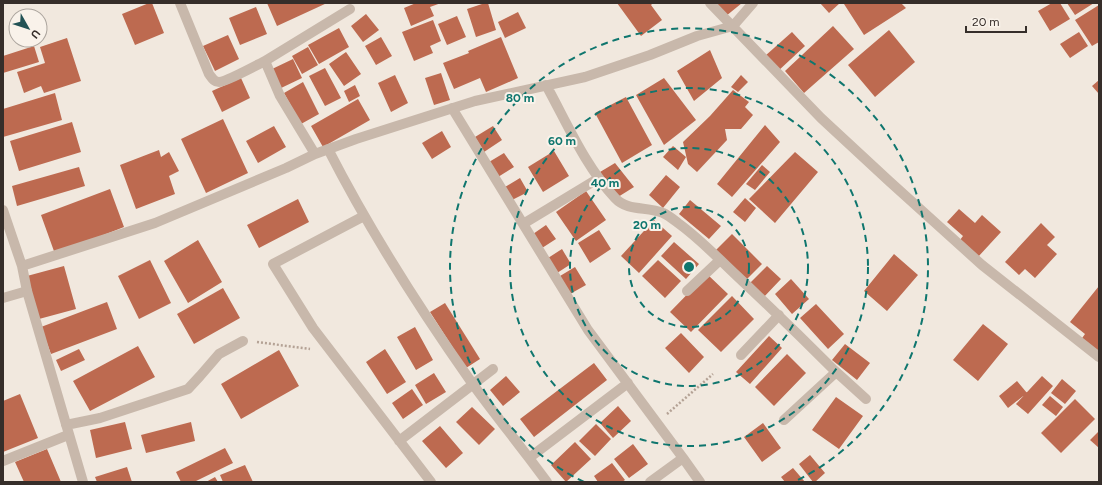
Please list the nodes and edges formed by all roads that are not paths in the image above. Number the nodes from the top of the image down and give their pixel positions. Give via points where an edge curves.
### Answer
1 (180, 3) edge
2 (710, 3) edge
3 (753, 3) edge
4 (758, 3) edge
5 (350, 9) dead end
6 (733, 26) junction
7 (265, 61) junction
8 (546, 85) junction
9 (452, 108) junction
10 (328, 149) junction
11 (315, 154) junction
12 (599, 178) junction
13 (3, 210) edge
14 (364, 216) junction
15 (522, 224) junction
16 (720, 260) junction
17 (22, 266) junction
18 (27, 291) junction
19 (687, 291) dead end
20 (3, 298) edge
21 (779, 315) junction
22 (243, 341) road end
23 (741, 355) dead end
24 (1099, 358) edge
25 (493, 369) dead end
26 (834, 370) junction
27 (628, 383) junction
28 (473, 384) junction
29 (866, 399) dead end
30 (784, 420) dead end
31 (66, 425) junction
32 (68, 435) junction
33 (399, 441) junction
34 (529, 458) junction
35 (683, 458) junction
36 (3, 461) edge
37 (83, 482) edge
38 (431, 482) edge
39 (546, 482) edge
40 (650, 482) edge
41 (700, 482) edge

1 - 7 street via 213,80 219,82
2 - 6 street
3 - 6 street
4 - 6 street
5 - 7 street
6 - 8 street via 697,36 585,77
6 - 24 street via 821,118 889,181 982,264
7 - 11 street via 280,96
8 - 9 street
8 - 12 street via 576,142
9 - 10 street
9 - 15 street
10 - 11 street
10 - 14 street
11 - 17 street via 155,224
12 - 15 street
12 - 16 street via 621,204 663,213
13 - 17 street
14 - 28 street via 423,312
14 - 33 street via 273,264 330,352
15 - 27 street via 588,330
16 - 19 street
16 - 21 street
17 - 18 street
18 - 20 street
18 - 31 street
21 - 23 street
21 - 26 street
22 - 31 street via 219,354 188,389 100,418
25 - 28 street
26 - 29 street
26 - 30 street via 834,374 825,384
27 - 34 street
27 - 35 street
28 - 33 street
28 - 34 street
31 - 32 street
32 - 36 street
32 - 37 street
33 - 38 street
34 - 39 street
35 - 40 street
35 - 41 street

